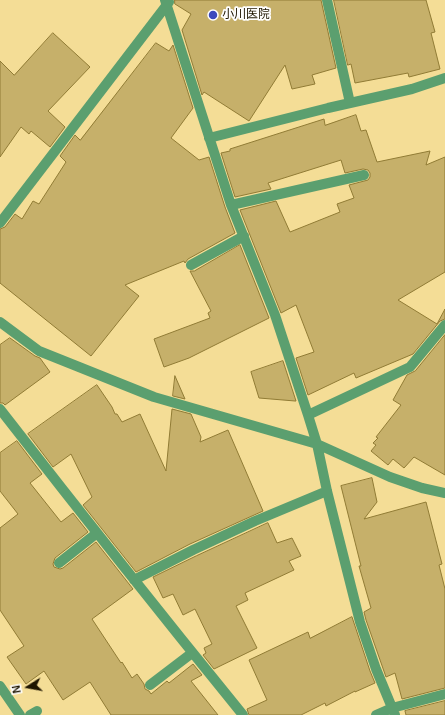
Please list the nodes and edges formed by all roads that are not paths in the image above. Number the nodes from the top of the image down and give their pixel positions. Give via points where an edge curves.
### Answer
1 (327, 0) edge
2 (167, 2) edge
3 (445, 78) edge
4 (350, 103) junction
5 (209, 138) junction
6 (364, 174) dead end
7 (231, 205) junction
8 (0, 223) edge
9 (244, 236) junction
10 (191, 265) dead end
11 (0, 322) edge
12 (445, 325) edge
13 (0, 409) edge
14 (308, 415) junction
15 (317, 444) junction
16 (327, 491) junction
17 (445, 493) edge
18 (97, 533) junction
19 (59, 563) dead end
20 (134, 580) junction
21 (192, 652) junction
22 (150, 685) dead end
23 (0, 686) edge
24 (445, 694) edge
25 (394, 712) edge
26 (20, 715) edge
27 (243, 715) edge
28 (376, 715) edge

1 - 4 street
2 - 5 street
2 - 8 street
3 - 4 street via 412,89
4 - 5 street
5 - 7 street
6 - 7 street
7 - 9 street
9 - 10 street
9 - 14 street via 275,315
11 - 15 street via 39,351 154,397
12 - 14 street via 410,367
13 - 18 street
14 - 15 street
15 - 16 street
15 - 17 street via 390,477
16 - 20 street via 255,521
16 - 25 street via 360,622
18 - 19 street
18 - 20 street
20 - 21 street
21 - 22 street
21 - 27 street
23 - 26 street
24 - 25 street
25 - 28 street

